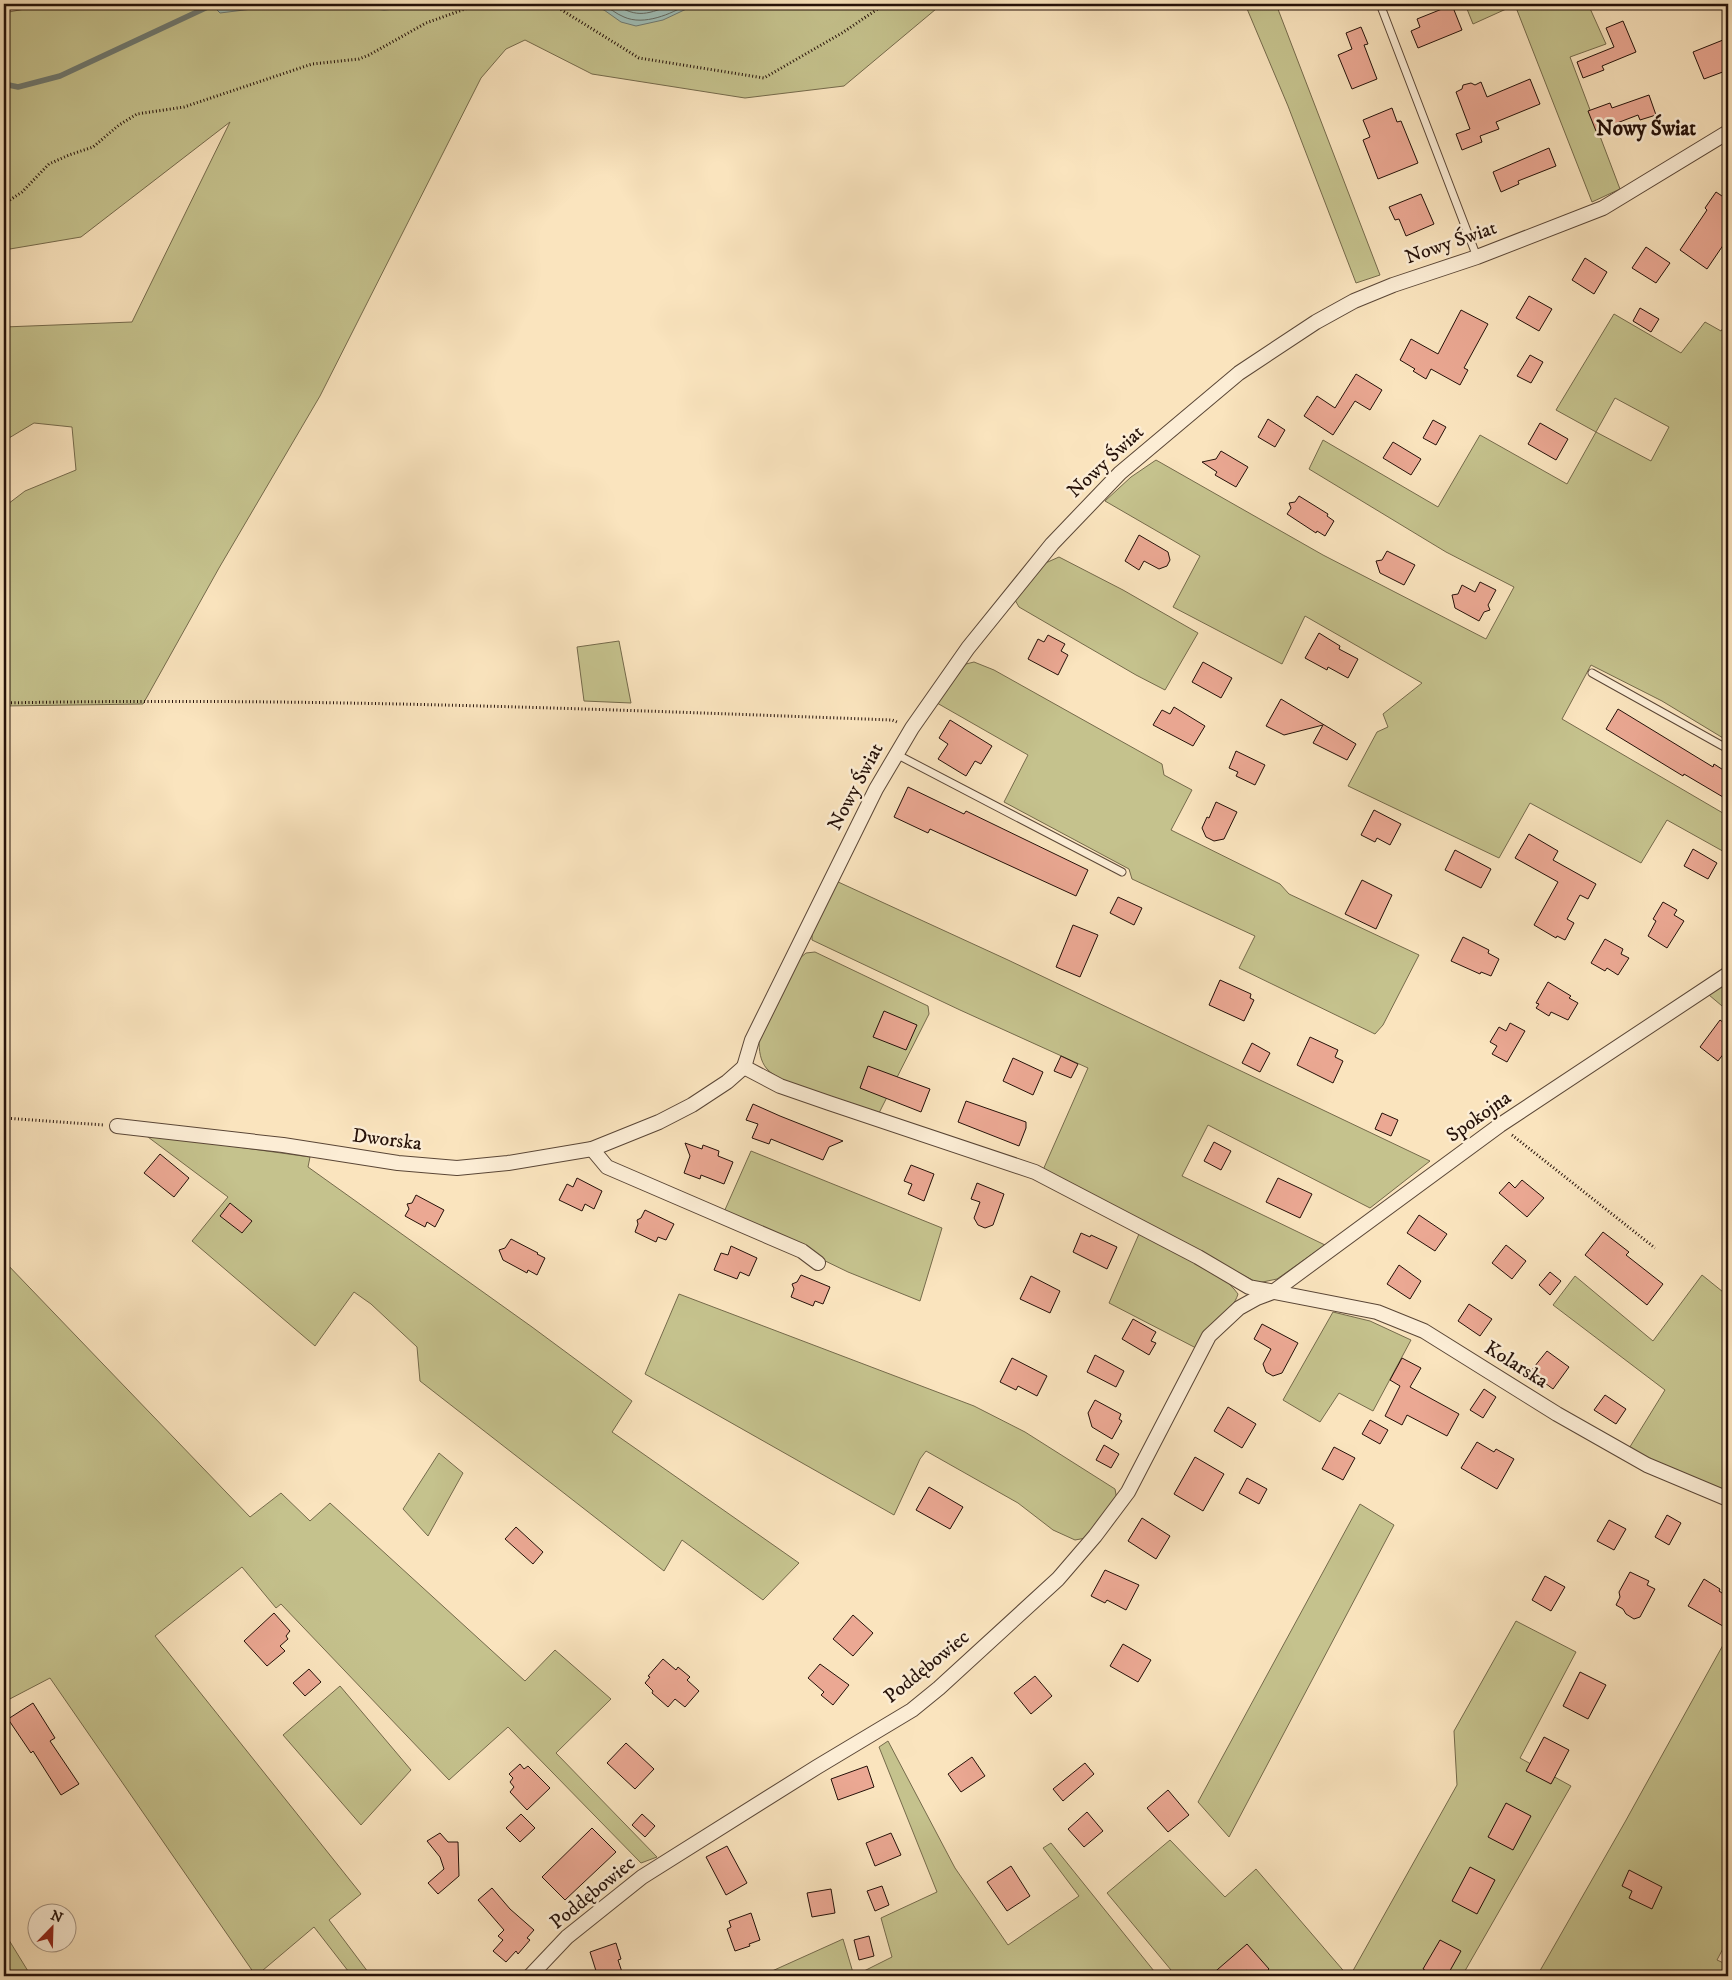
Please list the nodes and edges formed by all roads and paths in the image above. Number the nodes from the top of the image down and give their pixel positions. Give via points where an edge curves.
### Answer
1 (479, 4) edge
2 (552, 4) edge
3 (885, 4) edge
4 (1380, 4) edge
5 (1728, 132) edge
6 (4, 204) edge
7 (1477, 256) junction
8 (1592, 673) dead end
9 (4, 703) edge
10 (912, 728) junction
11 (1728, 749) edge
12 (896, 754) junction
13 (1122, 872) dead end
14 (1728, 974) edge
15 (744, 1067) junction
16 (4, 1118) edge
17 (1500, 1125) junction
18 (117, 1126) joint
19 (592, 1149) junction
20 (1655, 1248) dead end
21 (818, 1263) dead end
22 (1273, 1292) junction
23 (1257, 1298) joint
24 (1728, 1499) edge
25 (530, 1976) edge

1 - 6 path via 426,23 358,59 312,64 184,107 137,114 119,124 93,147 49,164 22,192
2 - 3 path via 639,58 764,78
4 - 7 lane
5 - 7 street, Nowy Świat via 1603,208
7 - 10 street, Nowy Świat via 1354,301 1316,322 1239,372 1170,429 1120,473 1052,544 968,648
8 - 11 lane
9 - 10 path via 142,700 597,709 892,720
10 - 12 street, Nowy Świat
12 - 13 lane
12 - 15 street, Nowy Świat via 752,1040
14 - 17 street, Spokojna
15 - 19 street, Dworska via 692,1105
15 - 22 street, Kolarska via 780,1086 1035,1172 1249,1287
16 - 18 path
17 - 20 path
17 - 22 street, Spokojna
18 - 19 street, Dworska via 457,1168
19 - 21 street via 607,1167 802,1251
22 - 23 street, Spokojna
22 - 24 street, Kolarska via 1377,1312 1424,1331 1557,1414 1647,1465
23 - 25 street, Poddębowiec via 1239,1308 1209,1336 1128,1492 1058,1579 912,1710 642,1877 567,1938

